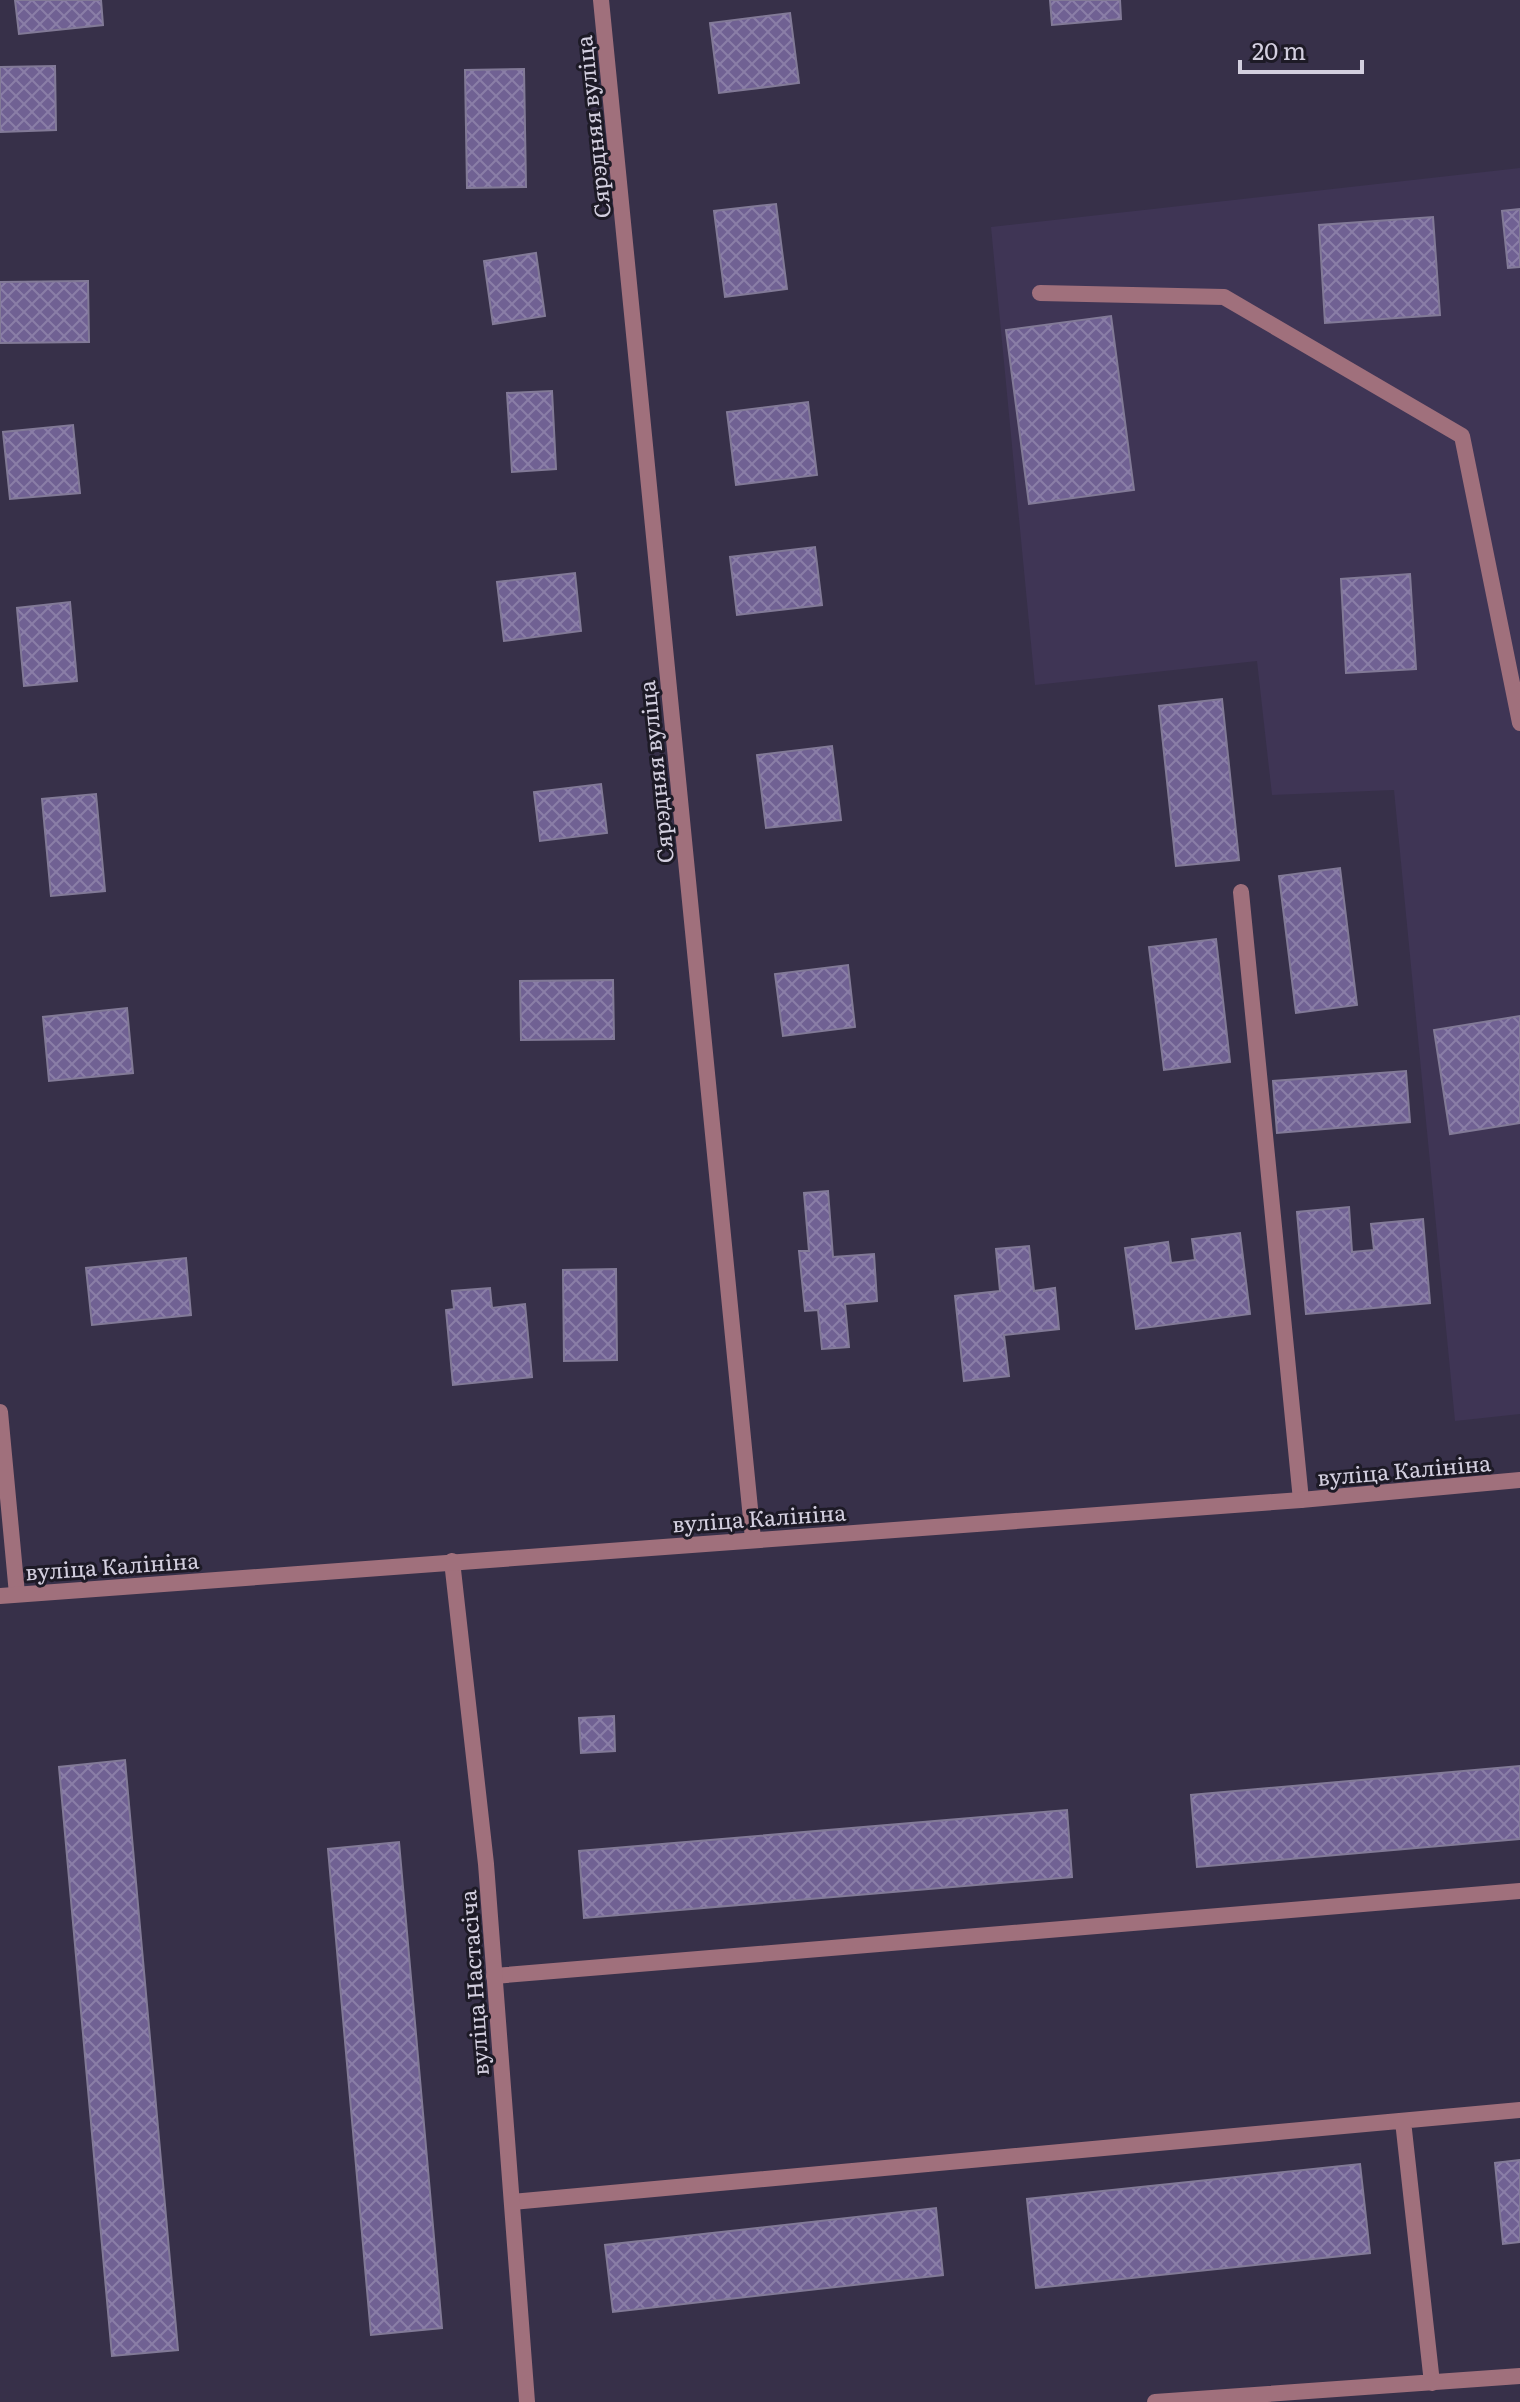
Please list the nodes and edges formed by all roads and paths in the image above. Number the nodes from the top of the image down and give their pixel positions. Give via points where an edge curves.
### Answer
1 (601, 0) edge
2 (1040, 293) dead end
3 (1520, 723) edge
4 (1241, 892) dead end
5 (0, 1412) edge
6 (1520, 1480) edge
7 (1301, 1500) junction
8 (753, 1539) junction
9 (452, 1561) junction
10 (8, 1595) edge
11 (1520, 1891) edge
12 (494, 1976) junction
13 (1520, 2110) edge
14 (1403, 2121) junction
15 (512, 2202) junction
16 (1520, 2376) edge
17 (1432, 2383) junction
18 (527, 2402) edge
19 (1155, 2402) edge

1 - 8 street, Сярэдняя вуліца
2 - 3 street via 1224,297 1462,436
4 - 7 street
5 - 10 street
6 - 7 street, вуліца Калініна
7 - 8 street, вуліца Калініна
8 - 9 street, вуліца Калініна
9 - 10 street, вуліца Калініна
9 - 12 street, вуліца Настасіча
11 - 12 street
12 - 15 street, вуліца Настасіча
13 - 14 street
14 - 15 street
14 - 17 street
15 - 18 street, вуліца Настасіча
16 - 17 street
17 - 19 street

